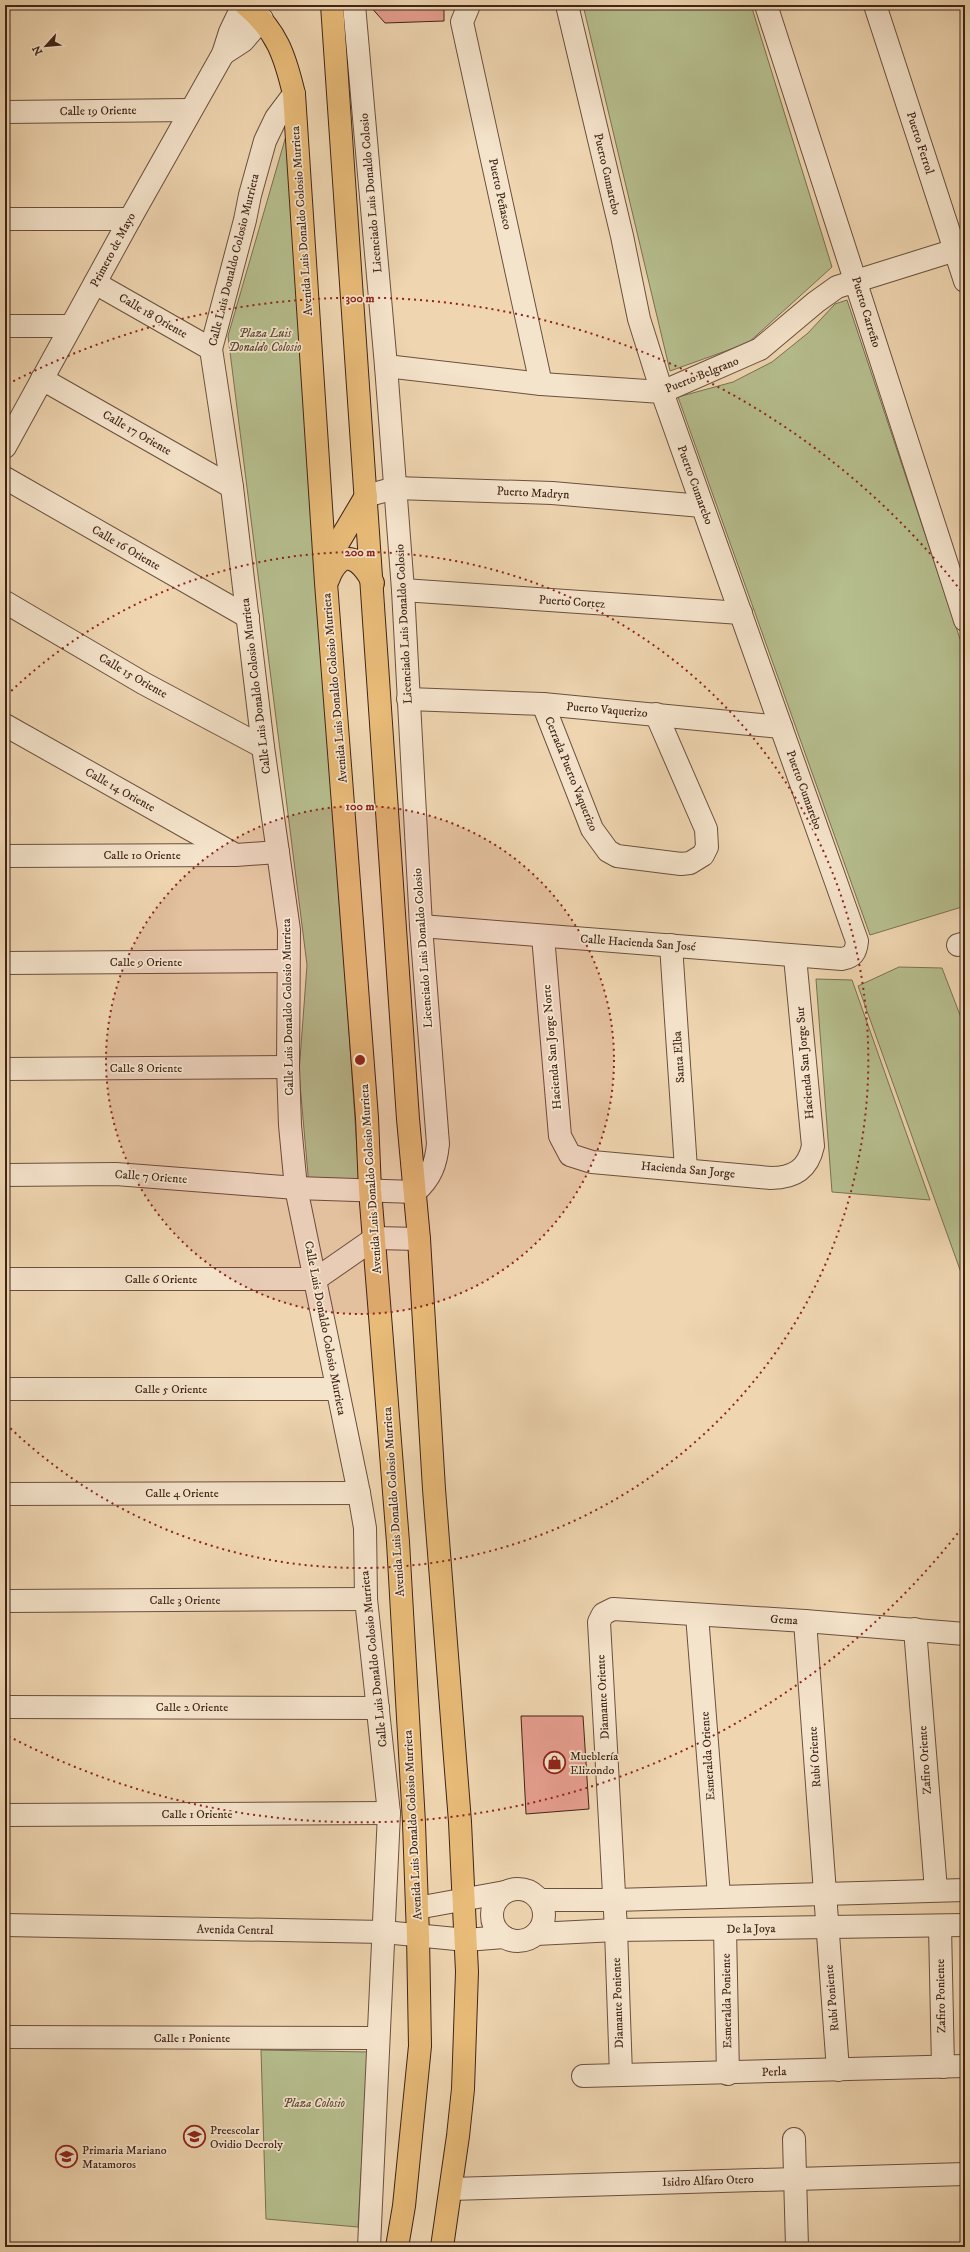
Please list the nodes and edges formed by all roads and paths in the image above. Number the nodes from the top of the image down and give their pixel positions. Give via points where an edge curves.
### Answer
1 (332, 5) edge
2 (354, 5) edge
3 (469, 5) edge
4 (567, 5) edge
5 (766, 5) edge
6 (875, 5) edge
7 (255, 8) edge
8 (294, 94) junction
9 (190, 110) junction
10 (5, 112) edge
11 (5, 219) edge
12 (130, 219) junction
13 (960, 248) edge
14 (856, 281) junction
15 (965, 281) edge
16 (95, 284) junction
17 (5, 326) edge
18 (71, 326) junction
19 (211, 350) junction
20 (386, 366) junction
21 (42, 378) junction
22 (541, 384) junction
23 (662, 392) junction
24 (5, 447) edge
25 (5, 478) edge
26 (232, 487) junction
27 (394, 488) junction
28 (320, 498) junction
29 (363, 505) junction
30 (702, 506) junction
31 (326, 574) junction
32 (373, 583) junction
33 (403, 590) junction
34 (5, 602) edge
35 (741, 613) junction
36 (248, 617) junction
37 (965, 620) edge
38 (408, 699) junction
39 (543, 704) junction
40 (656, 714) junction
41 (5, 725) edge
42 (781, 727) junction
43 (263, 747) junction
44 (278, 852) junction
45 (236, 855) junction
46 (5, 856) edge
47 (421, 926) junction
48 (543, 936) junction
49 (671, 945) junction
50 (854, 954) joint
51 (795, 957) junction
52 (287, 961) junction
53 (5, 963) edge
54 (288, 1067) junction
55 (5, 1069) edge
56 (570, 1155) joint
57 (804, 1167) joint
58 (686, 1169) junction
59 (5, 1175) edge
60 (296, 1188) junction
61 (370, 1190) junction
62 (415, 1192) junction
63 (375, 1238) junction
64 (419, 1239) junction
65 (5, 1279) edge
66 (316, 1279) junction
67 (5, 1389) edge
68 (337, 1389) junction
69 (360, 1493) junction
70 (5, 1494) edge
71 (366, 1599) junction
72 (5, 1601) edge
73 (603, 1614) joint
74 (697, 1615) junction
75 (805, 1621) junction
76 (915, 1629) junction
77 (965, 1634) edge
78 (5, 1707) edge
79 (378, 1708) junction
80 (389, 1813) junction
81 (5, 1815) edge
82 (936, 1890) junction
83 (965, 1890) edge
84 (505, 1892) junction
85 (824, 1894) junction
86 (719, 1896) junction
87 (464, 1898) junction
88 (540, 1900) junction
89 (614, 1900) junction
90 (417, 1908) junction
91 (5, 1925) edge
92 (965, 1925) edge
93 (940, 1926) junction
94 (827, 1927) junction
95 (726, 1929) junction
96 (616, 1930) junction
97 (384, 1932) junction
98 (536, 1934) junction
99 (418, 1936) junction
100 (504, 1937) junction
101 (466, 1940) junction
102 (5, 2037) edge
103 (378, 2038) junction
104 (965, 2066) edge
105 (943, 2067) junction
106 (838, 2070) junction
107 (728, 2074) junction
108 (621, 2075) junction
109 (583, 2076) dead end
110 (794, 2139) dead end
111 (965, 2174) edge
112 (794, 2178) junction
113 (451, 2189) junction
114 (369, 2247) edge
115 (397, 2247) edge
116 (442, 2247) edge
117 (797, 2247) edge

1 - 29 main road
2 - 20 street, Licenciado Luis Donaldo Colosio
3 - 22 street, Puerto Peñasco via 462,22
4 - 23 street, Puerto Cumarebo via 639,319
5 - 14 street, Puerto Carreño
6 - 13 street, Puerto Ferrol
7 - 8 main road, Avenida Luis Donaldo Colosio Murrieta via 276,38
7 - 9 street, Primero de Mayo via 243,41 223,54
8 - 19 street, Calle Luis Donaldo Colosio Murrieta via 276,118 265,142
8 - 28 main road, Avenida Luis Donaldo Colosio Murrieta
9 - 10 street, Calle 19 Oriente
9 - 12 street, Primero de Mayo
11 - 12 street
12 - 16 street, Primero de Mayo
13 - 14 street, Puerto Belgrano
13 - 15 street, Puerto Ferrol
14 - 23 street, Puerto Belgrano via 837,287 760,349
14 - 37 street, Puerto Carreño
16 - 18 street, Primero de Mayo
16 - 19 street, Calle 18 Oriente
17 - 18 street
18 - 21 street, Primero de Mayo
19 - 26 street, Calle Luis Donaldo Colosio Murrieta
20 - 22 street, Puerto Belgrano
20 - 27 street, Licenciado Luis Donaldo Colosio
21 - 24 street, Primero de Mayo
21 - 26 street, Calle 17 Oriente
22 - 23 street, Puerto Belgrano
23 - 30 street, Puerto Cumarebo
25 - 36 street, Calle 16 Oriente
26 - 36 street, Calle Luis Donaldo Colosio Murrieta
27 - 29 street, Puerto Madryn
27 - 30 street, Puerto Madryn via 552,494
27 - 33 street, Licenciado Luis Donaldo Colosio
28 - 29 main road via 335,515 347,517
28 - 31 main road, Avenida Luis Donaldo Colosio Murrieta
29 - 31 main road
29 - 32 main road
30 - 35 street, Puerto Cumarebo
31 - 32 main road via 339,560 347,558 356,560
31 - 61 main road, Avenida Luis Donaldo Colosio Murrieta via 367,1118
32 - 62 main road
33 - 35 street, Puerto Cortez
33 - 38 street, Licenciado Luis Donaldo Colosio
34 - 43 street, Calle 15 Oriente via 143,683
35 - 42 street, Puerto Cumarebo
36 - 43 street, Calle Luis Donaldo Colosio Murrieta
38 - 39 street, Puerto Vaquerizo
38 - 47 street, Licenciado Luis Donaldo Colosio
39 - 40 street, Puerto Vaquerizo
39 - 40 street, Cerrada Puerto Vaquerizo via 599,843 608,851 625,858 690,863 703,855 706,847 706,829
40 - 42 street, Puerto Vaquerizo
41 - 45 street, Calle 14 Oriente
42 - 50 street, Puerto Cumarebo via 857,941
43 - 44 street, Calle Luis Donaldo Colosio Murrieta
44 - 45 street, Calle 10 Oriente
44 - 52 street, Calle Luis Donaldo Colosio Murrieta via 289,930
45 - 46 street, Calle 10 Oriente
47 - 48 street, Calle Hacienda San José
47 - 62 street, Licenciado Luis Donaldo Colosio via 438,1144 431,1174
48 - 49 street, Calle Hacienda San José
48 - 56 street, Hacienda San Jorge Norte via 560,1136
49 - 51 street, Calle Hacienda San José
49 - 58 street, Santa Elba
50 - 51 street, Calle Hacienda San José via 842,959
51 - 57 street, Hacienda San Jorge Sur via 813,1146 811,1157
52 - 53 street, Calle 9 Oriente
52 - 54 street, Calle Luis Donaldo Colosio Murrieta
54 - 55 street, Calle 8 Oriente
54 - 60 street, Calle Luis Donaldo Colosio Murrieta
56 - 58 street, Hacienda San Jorge via 592,1162
57 - 58 street, Hacienda San Jorge via 796,1174 777,1178
59 - 60 street, Calle 7 Oriente via 116,1174
60 - 61 street, Calle 7 Oriente
60 - 66 street, Calle Luis Donaldo Colosio Murrieta
61 - 62 street
61 - 63 main road, Avenida Luis Donaldo Colosio Murrieta
62 - 64 main road
63 - 64 street
63 - 66 street
63 - 90 main road, Avenida Luis Donaldo Colosio Murrieta via 398,1542
64 - 87 main road via 434,1489
65 - 66 street, Calle 6 Oriente
66 - 68 street, Calle Luis Donaldo Colosio Murrieta
67 - 68 street, Calle 5 Oriente
68 - 69 street, Calle Luis Donaldo Colosio Murrieta
69 - 70 street, Calle 4 Oriente
69 - 71 street, Calle Luis Donaldo Colosio Murrieta via 365,1528
71 - 72 street, Calle 3 Oriente
71 - 79 street, Calle Luis Donaldo Colosio Murrieta
73 - 74 street, Gema via 613,1609
73 - 89 street, Diamante Oriente via 599,1622
74 - 75 street, Gema
74 - 86 street, Esmeralda Oriente
75 - 76 street, Gema
75 - 85 street, Rubí Oriente
76 - 77 street, Gema
76 - 82 street, Zafiro Oriente
78 - 79 street, Calle 2 Oriente
79 - 80 street, Calle Luis Donaldo Colosio Murrieta
80 - 81 street, Calle 1 Oriente
80 - 97 street, Calle Luis Donaldo Colosio Murrieta
82 - 83 street
82 - 85 street
84 - 87 street
84 - 88 street via 520,1889
84 - 100 street via 496,1902 492,1916 497,1930
85 - 86 street
85 - 94 street, Rubí Oriente
86 - 89 street
87 - 90 street
87 - 101 main road
88 - 89 street
88 - 98 street via 544,1918
89 - 96 street, Diamante Oriente
90 - 99 main road, Avenida Luis Donaldo Colosio Murrieta
91 - 97 street, Avenida Central
92 - 93 street, De la Joya
93 - 94 street, De la Joya
93 - 105 street, Zafiro Poniente
94 - 95 street, De la Joya
94 - 106 street, Rubí Poniente
95 - 96 street, De la Joya
95 - 107 street, Esmeralda Poniente
96 - 98 street, De la Joya
96 - 108 street, Diamante Poniente
97 - 99 street, Avenida Central
97 - 103 street, Calle Luis Donaldo Colosio Murrieta
98 - 100 street, De la Joya via 522,1941
99 - 101 street, Avenida Central
99 - 115 main road, Avenida Luis Donaldo Colosio Murrieta via 420,2046 404,2206
100 - 101 street, De la Joya
101 - 113 main road via 463,2088
102 - 103 street, Calle 1 Poniente
103 - 114 street, Calle Luis Donaldo Colosio Murrieta
104 - 105 street, Perla
105 - 106 street, Perla
106 - 107 street, Perla
107 - 108 street, Perla
108 - 109 street, Perla
110 - 112 street
111 - 112 street, Isidro Alfaro Otero
112 - 113 street, Isidro Alfaro Otero
112 - 117 street
113 - 116 main road

